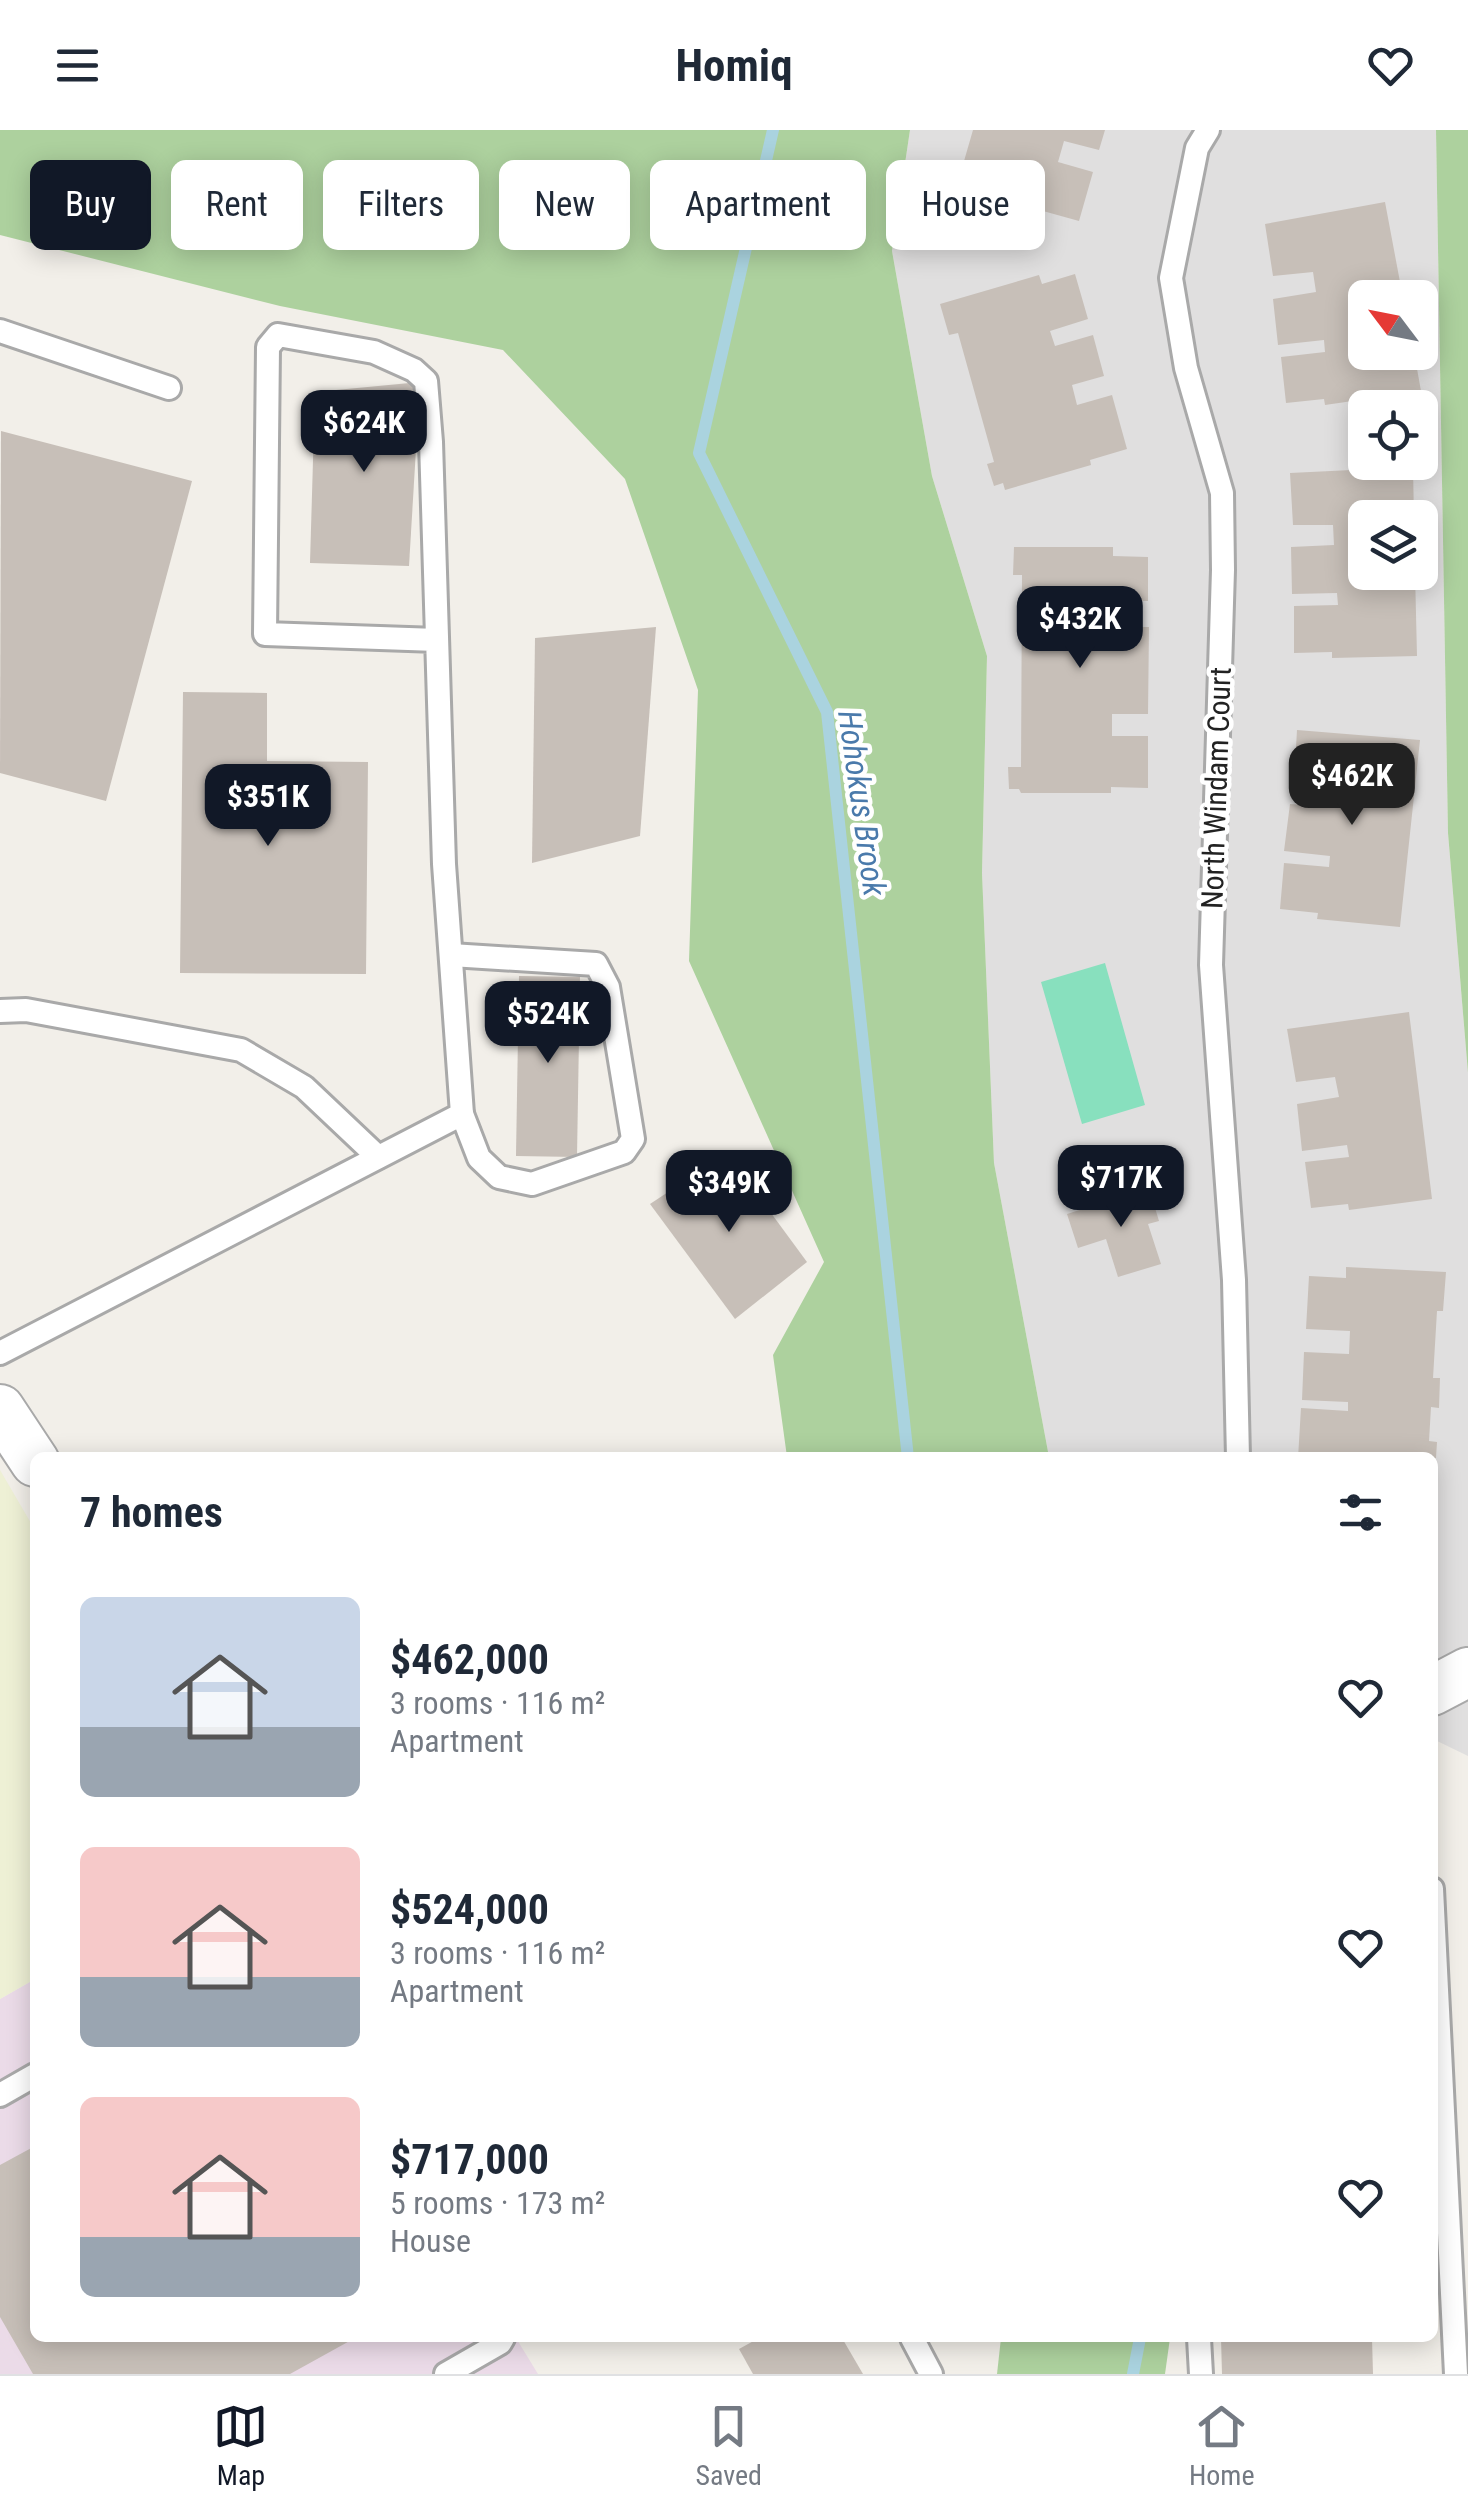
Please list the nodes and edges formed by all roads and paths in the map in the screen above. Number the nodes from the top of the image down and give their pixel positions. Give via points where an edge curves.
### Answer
1 (1208, 130) edge
2 (0, 331) edge
3 (169, 388) dead end
4 (437, 640) junction
5 (451, 955) junction
6 (0, 1011) edge
7 (462, 1114) junction
8 (378, 1158) junction
9 (0, 1353) edge
10 (0, 1409) edge
11 (1238, 1452) edge
12 (30, 1454) edge
13 (1468, 1672) edge
14 (1438, 1688) edge
15 (1438, 2010) edge
16 (30, 2078) edge
17 (0, 2095) edge
18 (500, 2342) edge
19 (914, 2342) edge
20 (1199, 2342) edge
21 (446, 2374) edge
22 (932, 2374) edge
23 (1201, 2374) edge
24 (1456, 2374) edge

1 - 11 lane, North Windam Court via 1196,148 1170,278 1186,368 1222,493 1211,965 1234,1280
2 - 3 lane
4 - 4 lane via 426,381 374,352 278,336 268,347 265,634
4 - 5 lane
5 - 7 lane
5 - 7 lane via 596,964 608,987 633,1139 624,1152 532,1184 498,1177 489,1168
6 - 8 lane via 26,1010 241,1050 304,1087
7 - 8 lane
8 - 9 lane
10 - 12 street
13 - 14 street
15 - 24 lane
16 - 17 lane
18 - 21 lane
19 - 22 lane
20 - 23 lane

